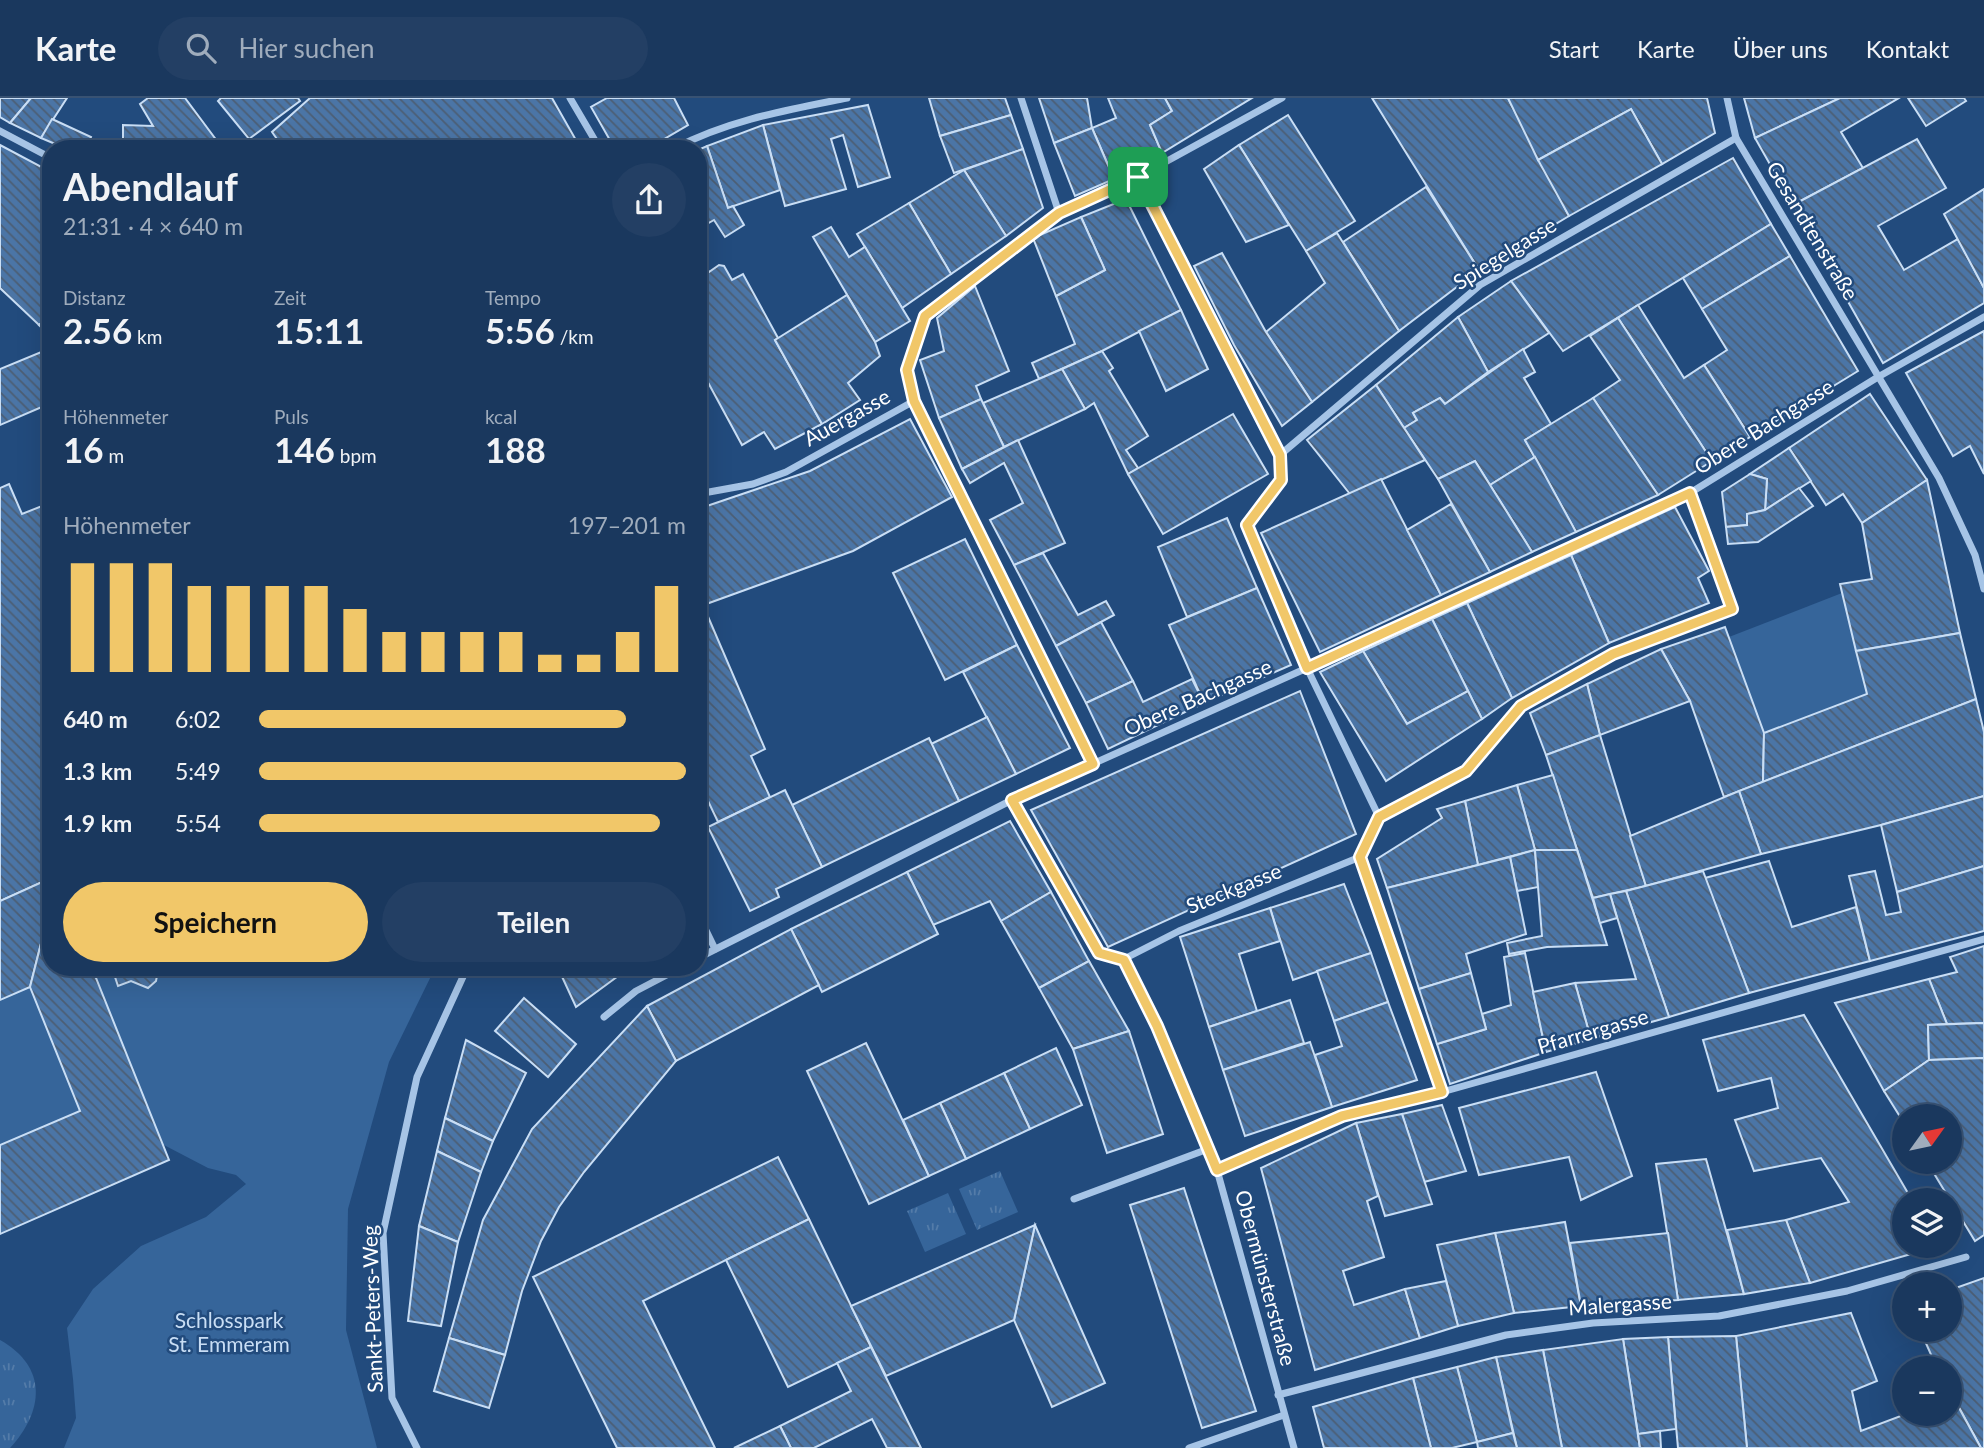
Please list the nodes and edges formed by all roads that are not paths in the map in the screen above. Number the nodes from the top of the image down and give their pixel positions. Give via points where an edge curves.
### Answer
1 (570, 98) edge
2 (847, 98) edge
3 (1021, 98) edge
4 (1282, 98) edge
5 (1727, 98) edge
6 (0, 131) edge
7 (1736, 138) junction
8 (595, 140) edge
9 (689, 140) edge
10 (42, 153) edge
11 (1138, 177) junction
12 (1059, 213) junction
13 (1984, 317) edge
14 (1878, 377) junction
15 (914, 401) junction
16 (1280, 455) junction
17 (707, 492) edge
18 (1690, 493) junction
19 (1984, 553) edge
20 (1975, 555) junction
21 (1984, 589) edge
22 (1307, 668) junction
23 (1093, 764) junction
24 (1012, 800) junction
25 (1379, 817) junction
26 (1360, 857) junction
27 (707, 933) edge
28 (1984, 939) edge
29 (715, 949) junction
30 (707, 953) edge
31 (1124, 960) junction
32 (463, 976) edge
33 (665, 976) edge
34 (604, 1017) dead end
35 (1442, 1092) junction
36 (1208, 1149) junction
37 (1217, 1170) junction
38 (1074, 1199) dead end
39 (1966, 1257) dead end
40 (1278, 1395) junction
41 (1284, 1415) junction
42 (417, 1448) edge
43 (1189, 1448) edge
44 (1294, 1448) edge

1 - 8 street
2 - 9 street via 752,117
3 - 12 street
4 - 11 street, Auergasse
5 - 7 street, Gesandtenstraße
6 - 10 street
7 - 14 street, Gesandtenstraße
7 - 16 street, Spiegelgasse via 1480,285
11 - 12 street, Auergasse
11 - 16 street
12 - 15 street, Auergasse via 925,316 907,370
13 - 14 street, Obere Bachgasse
14 - 18 street, Obere Bachgasse
14 - 20 street, Gesandtenstraße via 1939,478
15 - 17 street, Auergasse via 786,472
15 - 23 street
16 - 22 street via 1281,480 1247,525
18 - 22 street, Obere Bachgasse
18 - 25 street via 1732,609 1613,654 1521,706 1466,771
19 - 20 street
20 - 21 street, Gesandtenstraße
22 - 23 street, Obere Bachgasse
22 - 25 street
23 - 24 street, Obere Bachgasse
24 - 29 street, Obere Bachgasse
24 - 31 street via 1099,953
25 - 26 street
26 - 31 street, Steckgasse via 1179,931
26 - 35 street
27 - 29 street
28 - 35 street, Pfarrergasse
29 - 30 street, Obere Bachgasse
31 - 36 street, Obermünsterstraße
32 - 42 street, Sankt-Peters-Weg via 417,1077 383,1233 391,1398
33 - 34 street via 636,991
35 - 37 street, Pfarrergasse via 1342,1116
36 - 37 street, Obermünsterstraße
36 - 38 street
37 - 40 street, Obermünsterstraße
39 - 40 street, Malergasse via 1847,1291 1719,1316 1593,1323 1506,1335
40 - 41 street, Obermünsterstraße
41 - 43 street
41 - 44 street, Obermünsterstraße

